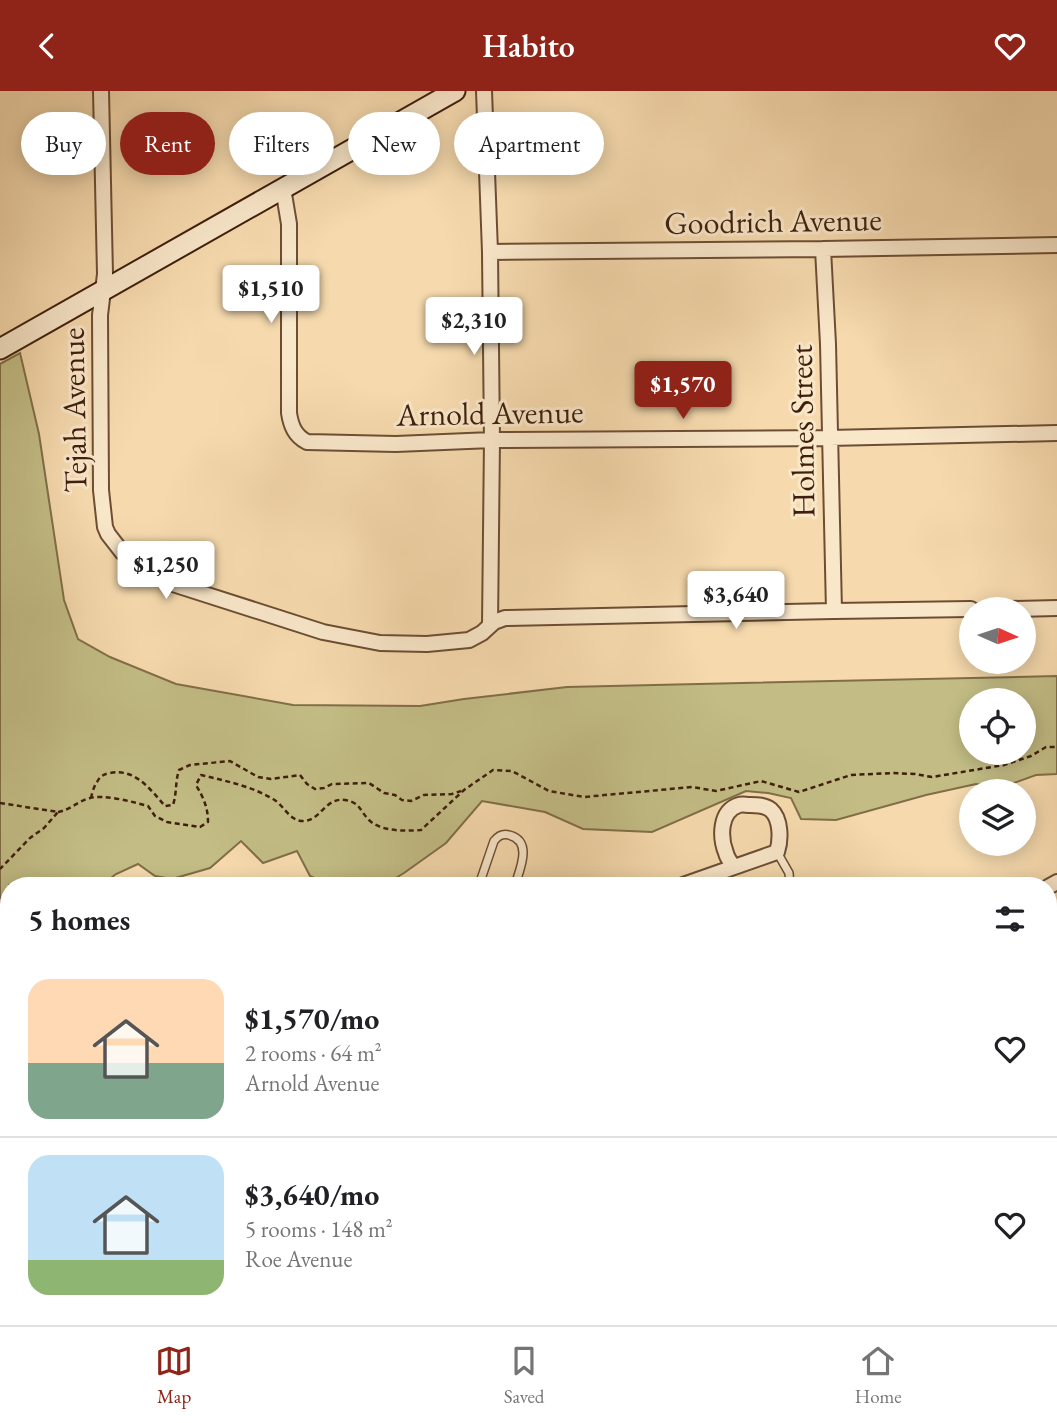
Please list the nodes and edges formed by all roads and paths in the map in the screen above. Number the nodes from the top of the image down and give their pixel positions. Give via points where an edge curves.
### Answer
1 (101, 91) edge
2 (456, 91) edge
3 (484, 91) edge
4 (283, 188) junction
5 (1057, 245) edge
6 (823, 249) junction
7 (490, 252) junction
8 (103, 290) junction
9 (0, 349) edge
10 (1057, 433) edge
11 (829, 437) junction
12 (492, 440) junction
13 (1036, 608) edge
14 (1057, 608) edge
15 (959, 610) edge
16 (834, 611) junction
17 (490, 625) junction
18 (1057, 747) edge
19 (464, 790) junction
20 (91, 798) junction
21 (0, 803) edge
22 (58, 812) junction
23 (777, 852) junction
24 (734, 867) junction
25 (0, 869) edge
26 (482, 877) edge
27 (517, 877) edge
28 (706, 877) edge
29 (789, 877) edge

1 - 8 street, Tejah Avenue
2 - 4 street
3 - 7 street
4 - 8 street
4 - 12 street, Arnold Avenue via 289,225 289,414 297,435 307,442
5 - 6 street, Goodrich Avenue
6 - 7 street, Goodrich Avenue
6 - 11 street, Holmes Street
7 - 12 street
8 - 9 street
8 - 17 street, Tejah Avenue via 101,490 105,527 122,552 173,584 358,640 427,644 469,640
10 - 11 street, Arnold Avenue
11 - 12 street, Arnold Avenue
11 - 16 street, Holmes Street
12 - 17 street
13 - 14 street
15 - 16 street, Tejah Avenue
16 - 17 street, Tejah Avenue via 505,618
18 - 19 path via 1046,747 1004,765 932,777 851,775 799,792 761,781 716,790 692,787 584,797 549,791 512,771 493,770
19 - 20 path via 402,800 369,783 315,789 300,775 258,777 230,761 178,770 173,805 165,806 134,775 118,772 103,774
19 - 20 path via 421,830 405,831 370,821 358,804 343,800 332,801 312,819 293,819 276,800 235,782 201,775 196,786 208,821 200,827 167,822 148,806
20 - 22 path
21 - 22 path
22 - 25 path
23 - 24 street
23 - 24 street via 780,833 775,815 760,805 739,805 726,815 721,831 725,853
23 - 29 lane
24 - 28 street
26 - 27 lane via 494,841 502,835 517,839 523,848

